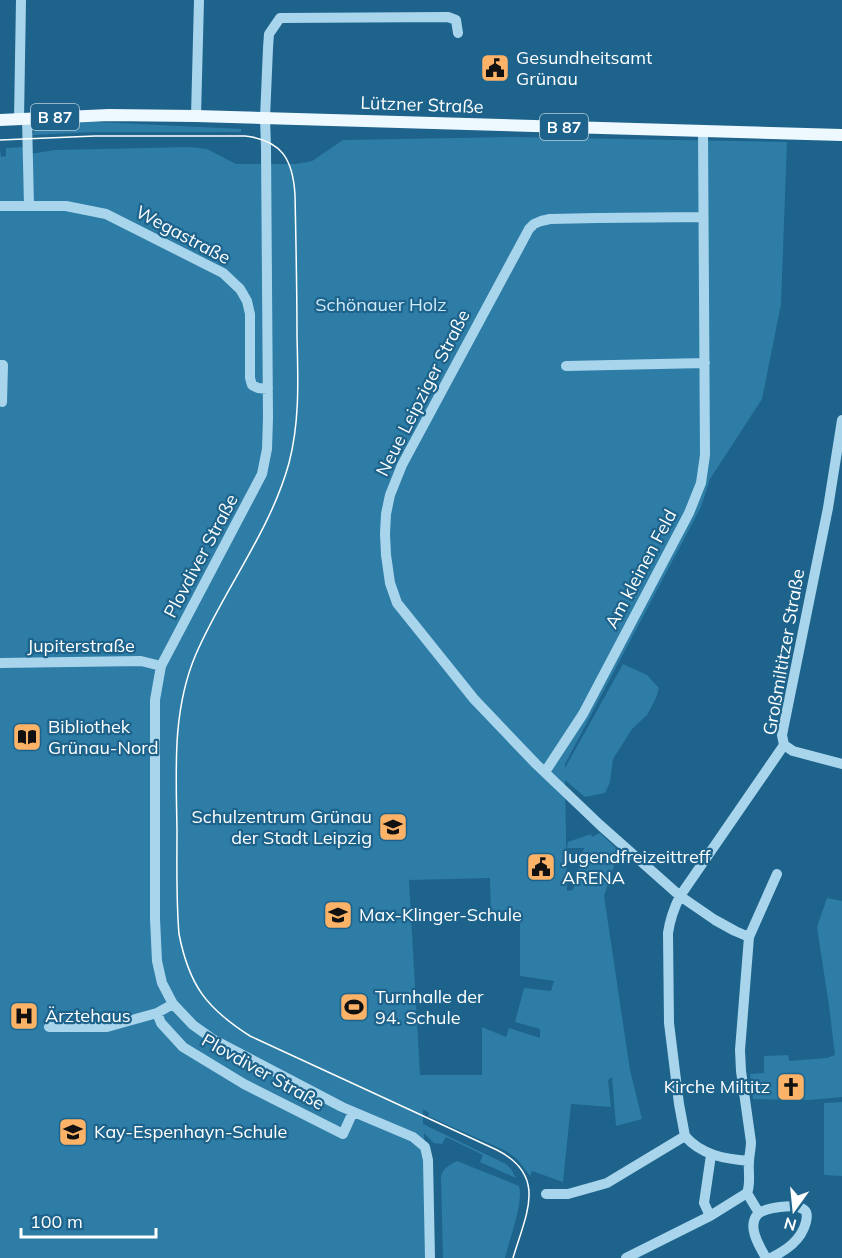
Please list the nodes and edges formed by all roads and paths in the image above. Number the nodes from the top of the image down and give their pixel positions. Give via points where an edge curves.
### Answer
1 (21, 0) edge
2 (199, 0) edge
3 (458, 33) dead end
4 (196, 116) junction
5 (265, 118) junction
6 (23, 119) junction
7 (0, 120) edge
8 (703, 132) junction
9 (842, 135) edge
10 (0, 206) edge
11 (29, 206) junction
12 (703, 217) junction
13 (705, 363) junction
14 (0, 365) edge
15 (566, 366) dead end
16 (267, 389) junction
17 (2, 402) dead end
18 (842, 420) edge
19 (0, 663) edge
20 (161, 666) junction
21 (784, 746) junction
22 (842, 764) edge
23 (545, 772) junction
24 (777, 874) dead end
25 (680, 896) junction
26 (749, 937) junction
27 (173, 1004) junction
28 (157, 1013) junction
29 (49, 1027) dead end
30 (353, 1112) junction
31 (685, 1136) junction
32 (711, 1155) junction
33 (749, 1161) junction
34 (747, 1193) junction
35 (546, 1194) dead end
36 (759, 1213) junction
37 (710, 1216) junction
38 (430, 1258) edge
39 (626, 1258) edge
40 (769, 1258) edge

1 - 6 street
2 - 4 street
3 - 5 street, Plovdiver Straße via 456,20 448,17 280,18 268,34
4 - 5 main road, Lützner Straße / B 87
4 - 6 main road, Lützner Straße / B 87
5 - 8 main road, Lützner Straße / B 87
5 - 16 street, Plovdiver Straße
6 - 7 main road, Lützner Straße / B 87
6 - 11 street
8 - 9 main road, Lützner Straße / B 87
8 - 12 street, Am kleinen Feld
10 - 11 street, Wegastraße
11 - 16 street, Wegastraße via 66,206 106,214 223,273 247,302 252,385
12 - 13 street, Am kleinen Feld
12 - 23 street, Neue Leipziger Straße via 572,218 534,224 402,465 390,495 385,544 390,583 398,603 474,699
13 - 15 street
13 - 23 street, Am kleinen Feld via 705,455 701,483 583,714
14 - 17 street
16 - 20 street, Plovdiver Straße via 267,449 262,474
18 - 21 street, Großmiltitzer Straße via 782,735
19 - 20 street, Jupiterstraße via 141,661
20 - 27 street, Plovdiver Straße via 155,700 155,919 157,961
21 - 22 street
21 - 25 street, Großmiltitzer Straße
23 - 25 street, Neue Leipziger Straße
24 - 26 street
25 - 26 street, Neue Leipziger Straße
25 - 31 street, Großmiltitzer Straße via 668,933 669,1023
26 - 33 street via 740,1050 751,1142
27 - 28 street
27 - 30 street, Plovdiver Straße via 214,1040
28 - 29 street via 107,1027
28 - 30 street, Plovdiver Straße via 183,1047 244,1084 343,1134
30 - 38 street, Plovdiver Straße via 413,1137 424,1147 428,1160
31 - 32 street
31 - 35 street via 607,1183 568,1194
32 - 33 street
32 - 37 street via 704,1203
33 - 34 street
34 - 36 street
34 - 37 street
36 - 40 street via 753,1227
36 - 40 street via 793,1206 806,1211 805,1227 795,1242
37 - 39 street

